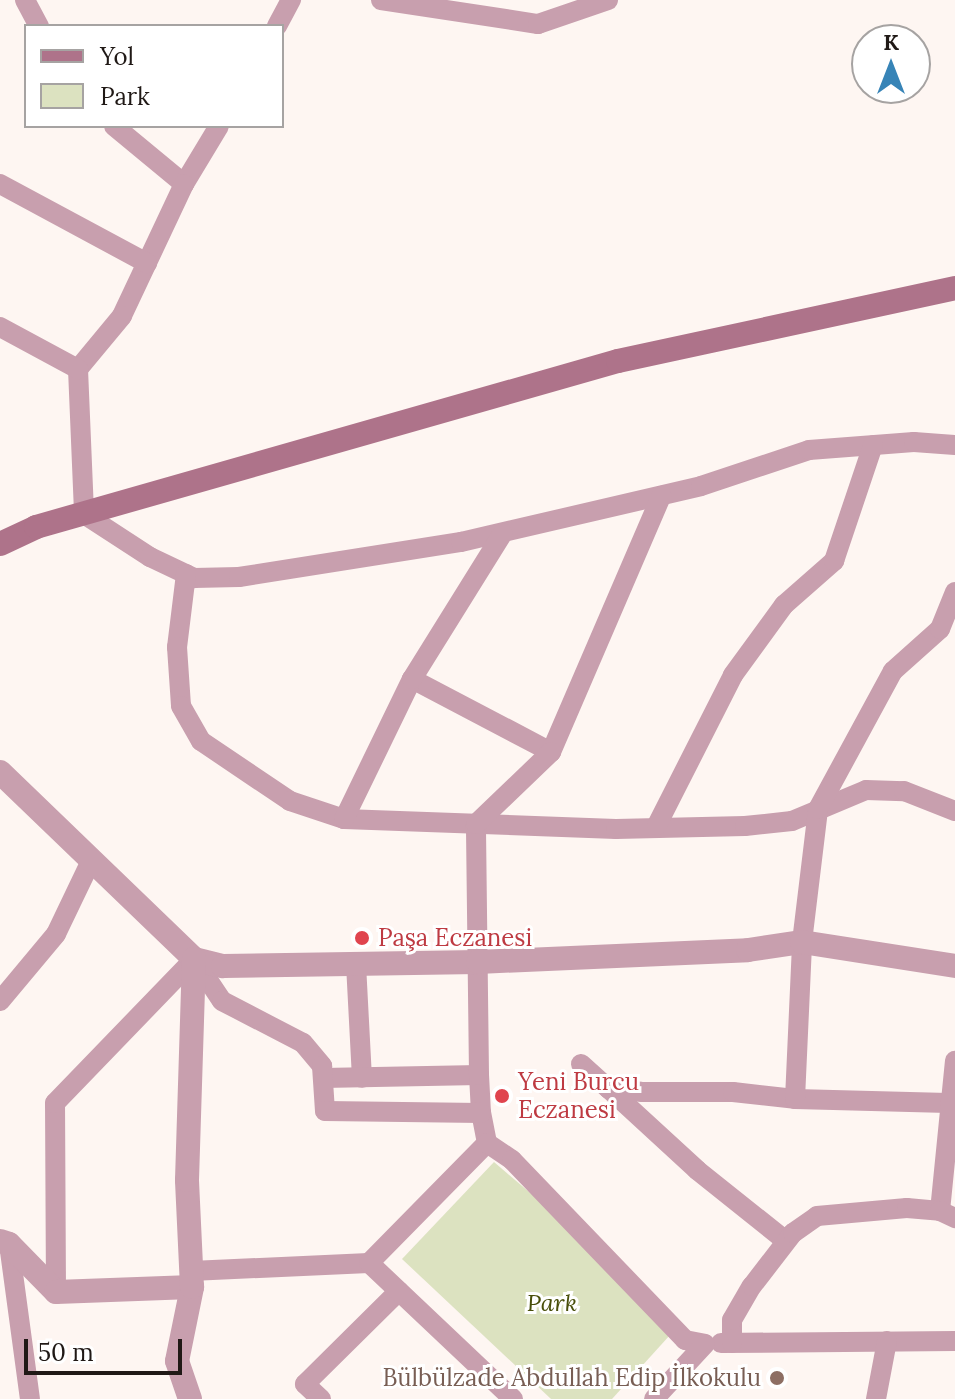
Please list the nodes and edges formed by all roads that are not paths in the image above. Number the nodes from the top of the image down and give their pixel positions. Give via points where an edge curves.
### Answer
1 (25, 0) edge
2 (291, 0) edge
3 (381, 0) edge
4 (608, 0) edge
5 (38, 24) edge
6 (278, 24) edge
7 (116, 128) edge
8 (218, 128) edge
9 (0, 184) edge
10 (184, 184) junction
11 (147, 263) junction
12 (955, 288) edge
13 (0, 327) edge
14 (78, 369) junction
15 (873, 445) junction
16 (955, 445) edge
17 (661, 496) junction
18 (84, 514) junction
19 (503, 533) junction
20 (0, 544) edge
21 (186, 574) junction
22 (955, 592) edge
23 (412, 679) junction
24 (551, 752) junction
25 (0, 772) edge
26 (818, 809) junction
27 (955, 811) edge
28 (344, 819) junction
29 (476, 824) junction
30 (657, 825) junction
31 (92, 859) junction
32 (802, 942) junction
33 (194, 959) junction
34 (478, 962) junction
35 (356, 964) junction
36 (955, 966) edge
37 (0, 1001) edge
38 (955, 1061) edge
39 (581, 1064) dead end
40 (479, 1075) junction
41 (323, 1078) junction
42 (362, 1078) junction
43 (609, 1089) junction
44 (795, 1099) junction
45 (948, 1103) junction
46 (481, 1113) junction
47 (487, 1143) junction
48 (947, 1215) edge
49 (786, 1241) junction
50 (4, 1243) edge
51 (369, 1263) junction
52 (192, 1279) junction
53 (399, 1291) junction
54 (56, 1292) junction
55 (887, 1341) junction
56 (955, 1341) edge
57 (732, 1343) junction
58 (705, 1344) junction
59 (30, 1399) edge
60 (190, 1399) edge
61 (321, 1399) edge
62 (513, 1399) edge
63 (654, 1399) edge
64 (876, 1399) edge

1 - 5 street
2 - 6 street
3 - 4 street via 538,24
7 - 10 street
8 - 10 street
9 - 11 street
10 - 11 street
11 - 14 street via 122,316
12 - 18 main road via 618,361
13 - 14 street
14 - 18 street
15 - 16 street
15 - 17 street via 809,450
15 - 30 street via 834,561 784,605 733,675
17 - 19 street
17 - 24 street
18 - 20 main road
18 - 21 street
19 - 21 street via 239,577
19 - 23 street
21 - 28 street via 177,647 181,706 201,741 290,801
22 - 26 street via 940,629 893,671
23 - 24 street
23 - 28 street
24 - 29 street
25 - 31 street
26 - 27 street via 866,790 904,791
26 - 30 street via 792,821 745,826
26 - 32 street
28 - 29 street
29 - 30 street via 616,829
29 - 34 street
31 - 33 street
31 - 37 street via 56,934
32 - 34 street via 748,950
32 - 36 street
32 - 44 street
33 - 35 street via 223,966
33 - 41 street via 222,1001 303,1043 322,1066
33 - 52 street via 187,1180
33 - 54 street via 55,1103
34 - 35 street
34 - 40 street
35 - 42 street
38 - 45 street
39 - 43 street
40 - 42 street
40 - 46 street
41 - 42 street
41 - 46 street via 325,1111
43 - 44 street
43 - 49 street via 697,1170
44 - 45 street
45 - 48 street
46 - 47 street
47 - 51 street
47 - 58 street via 512,1160 685,1340
48 - 49 street via 907,1208 817,1216
49 - 57 street via 732,1320
50 - 54 street
50 - 59 street
51 - 52 street
51 - 53 street
52 - 54 street
52 - 60 street via 177,1361
53 - 61 street via 305,1384
53 - 62 street
55 - 56 street
55 - 57 street
55 - 64 street
57 - 58 street
58 - 63 street

